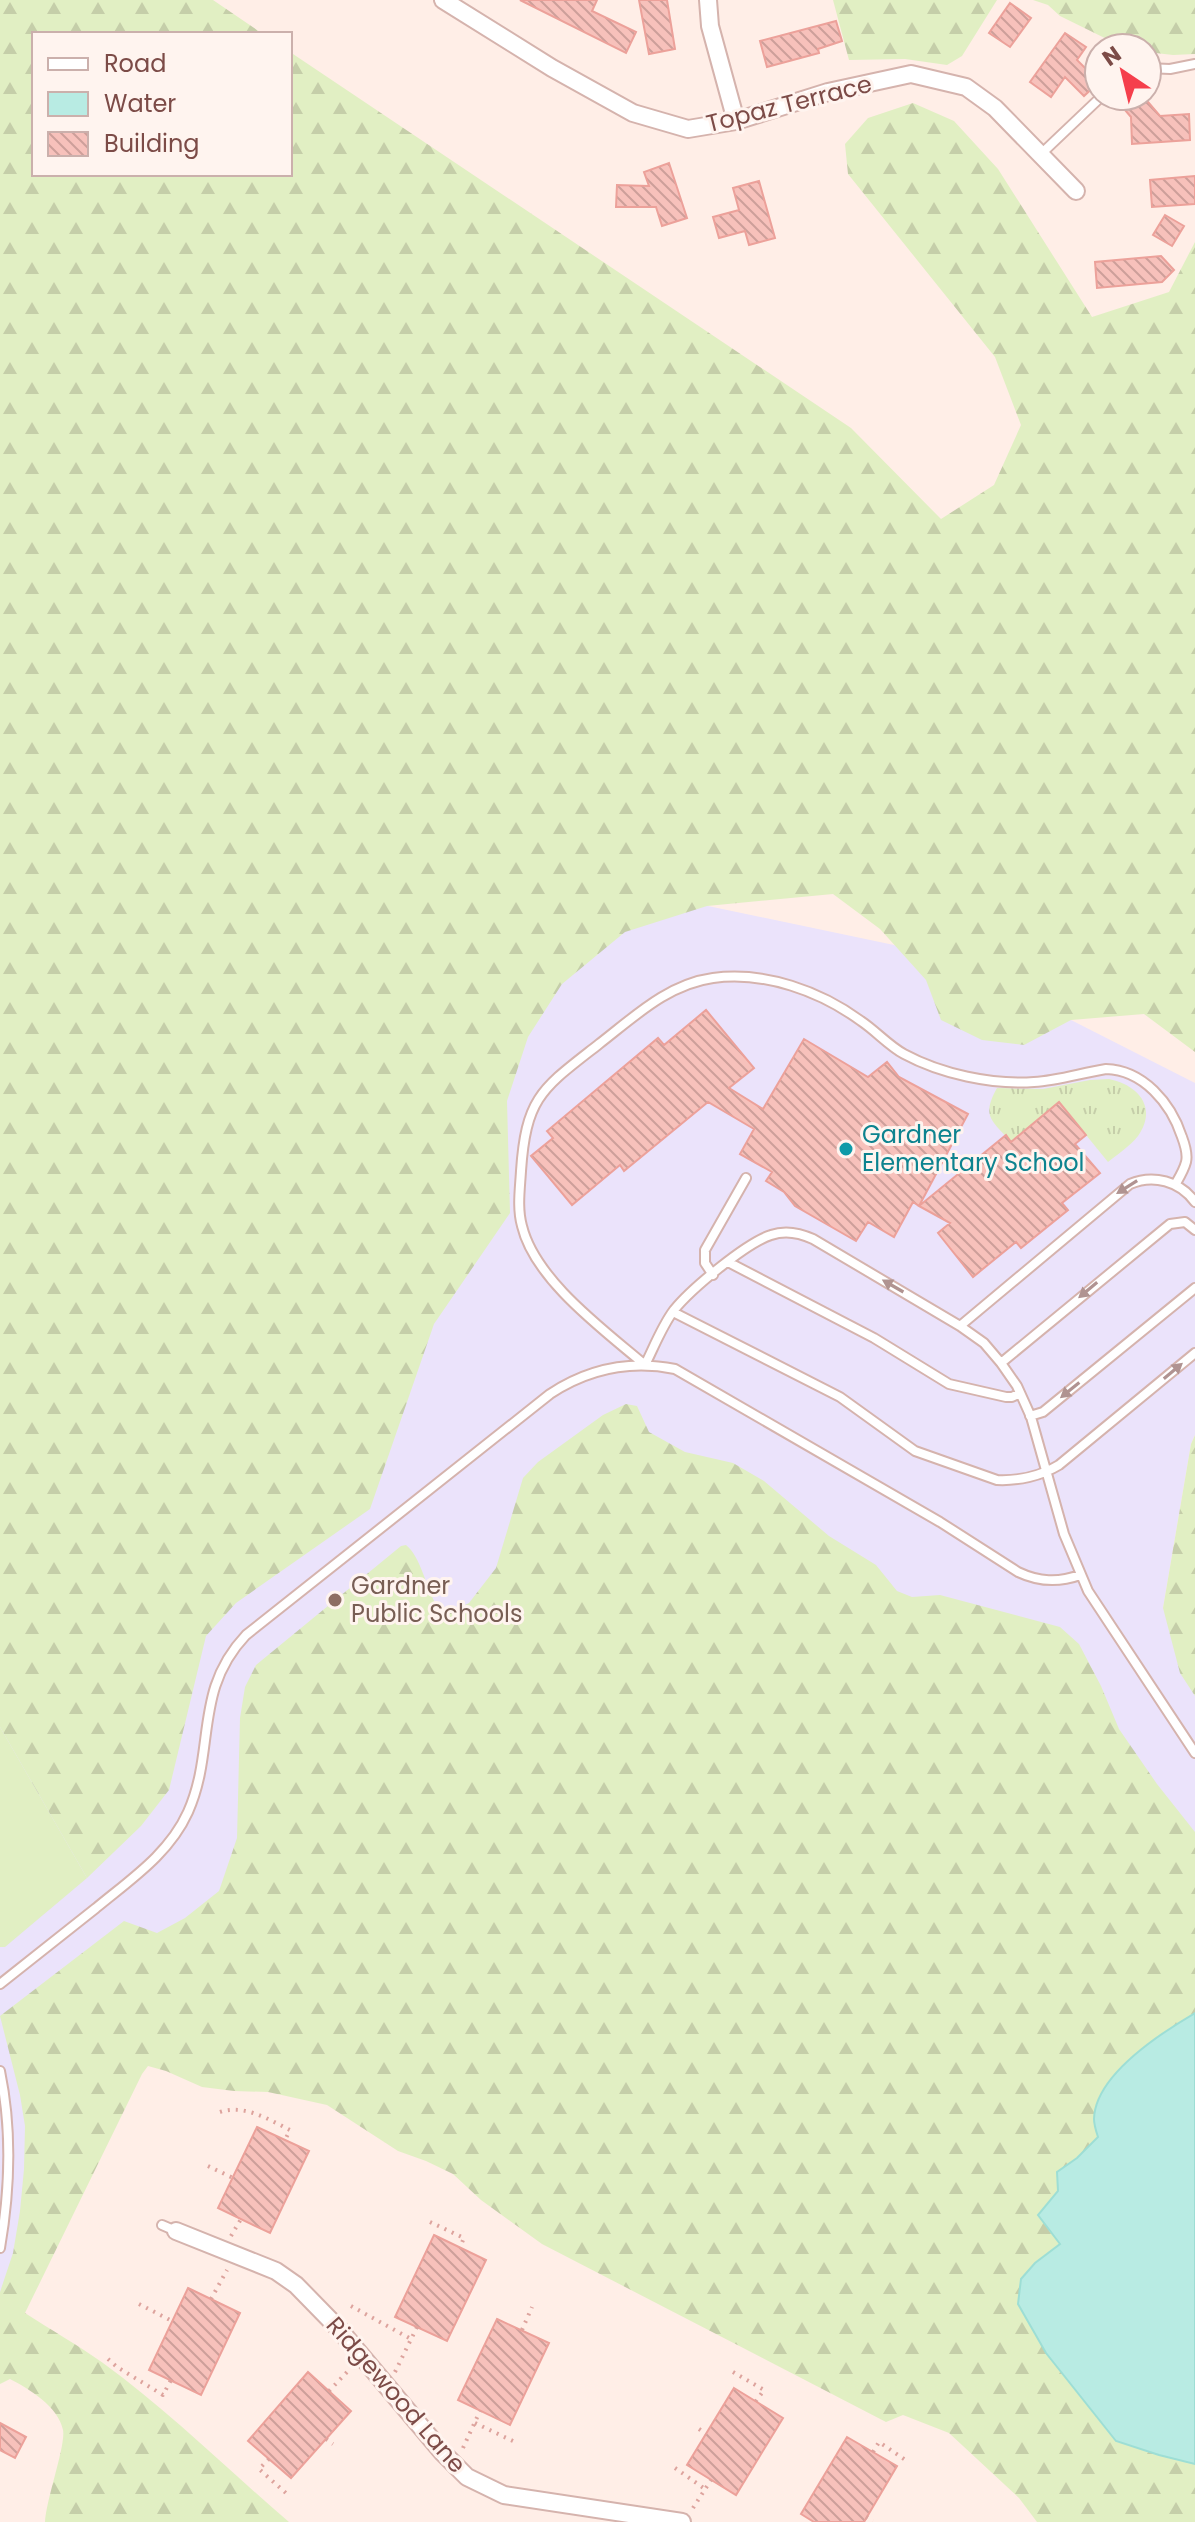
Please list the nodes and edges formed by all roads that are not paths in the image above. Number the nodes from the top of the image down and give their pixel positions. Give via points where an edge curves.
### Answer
1 (443, 0) edge
2 (708, 0) edge
3 (1195, 64) edge
4 (1163, 69) edge
5 (1085, 112) edge
6 (736, 121) junction
7 (1040, 155) junction
8 (1076, 191) dead end
9 (746, 1178) dead end
10 (1175, 1185) junction
11 (1195, 1202) edge
12 (1195, 1230) edge
13 (728, 1262) junction
14 (713, 1275) junction
15 (1195, 1288) edge
16 (673, 1312) junction
17 (960, 1326) junction
18 (1195, 1353) edge
19 (1001, 1363) junction
20 (645, 1365) junction
21 (1020, 1393) junction
22 (1030, 1416) junction
23 (1046, 1472) junction
24 (1080, 1575) junction
25 (1195, 1753) edge
26 (0, 1984) edge
27 (0, 2071) edge
28 (169, 2228) dead end
29 (0, 2248) edge
30 (686, 2516) edge

1 - 6 street, Topaz Terrace via 633,113 688,129
2 - 6 street
3 - 4 lane
5 - 7 lane
6 - 7 street, Topaz Terrace via 828,92 911,74 966,87 995,108
7 - 8 street, Topaz Terrace
9 - 14 lane via 705,1250
10 - 11 lane
10 -> 17 lane via 1148,1178 1122,1188
10 - 20 lane via 1186,1160 1180,1129 1165,1102 1126,1073 1106,1069 1031,1082 960,1074 903,1053 850,1013 788,985 749,977 693,982 648,1006 542,1092 532,1109 523,1149 520,1219 534,1252 571,1301
12 -> 19 lane via 1185,1222 1170,1224
13 - 14 lane
17 -> 13 lane via 803,1234 771,1235
13 - 21 lane via 874,1338 949,1384 1006,1397
14 - 16 lane
15 -> 22 lane via 1043,1412
16 - 20 lane
16 - 23 lane via 840,1397 915,1451 997,1480
17 - 19 lane
23 -> 18 lane
19 - 21 lane
20 - 24 lane via 675,1369 699,1381 1030,1577 1054,1581
20 - 26 lane via 583,1376 550,1394 246,1635 215,1683 195,1795 172,1841
21 - 22 lane
22 - 23 lane
23 - 24 lane
24 - 25 lane
27 - 29 lane via 8,2142
28 - 30 street, Ridgewood Lane via 276,2271 296,2285 474,2481 504,2495

